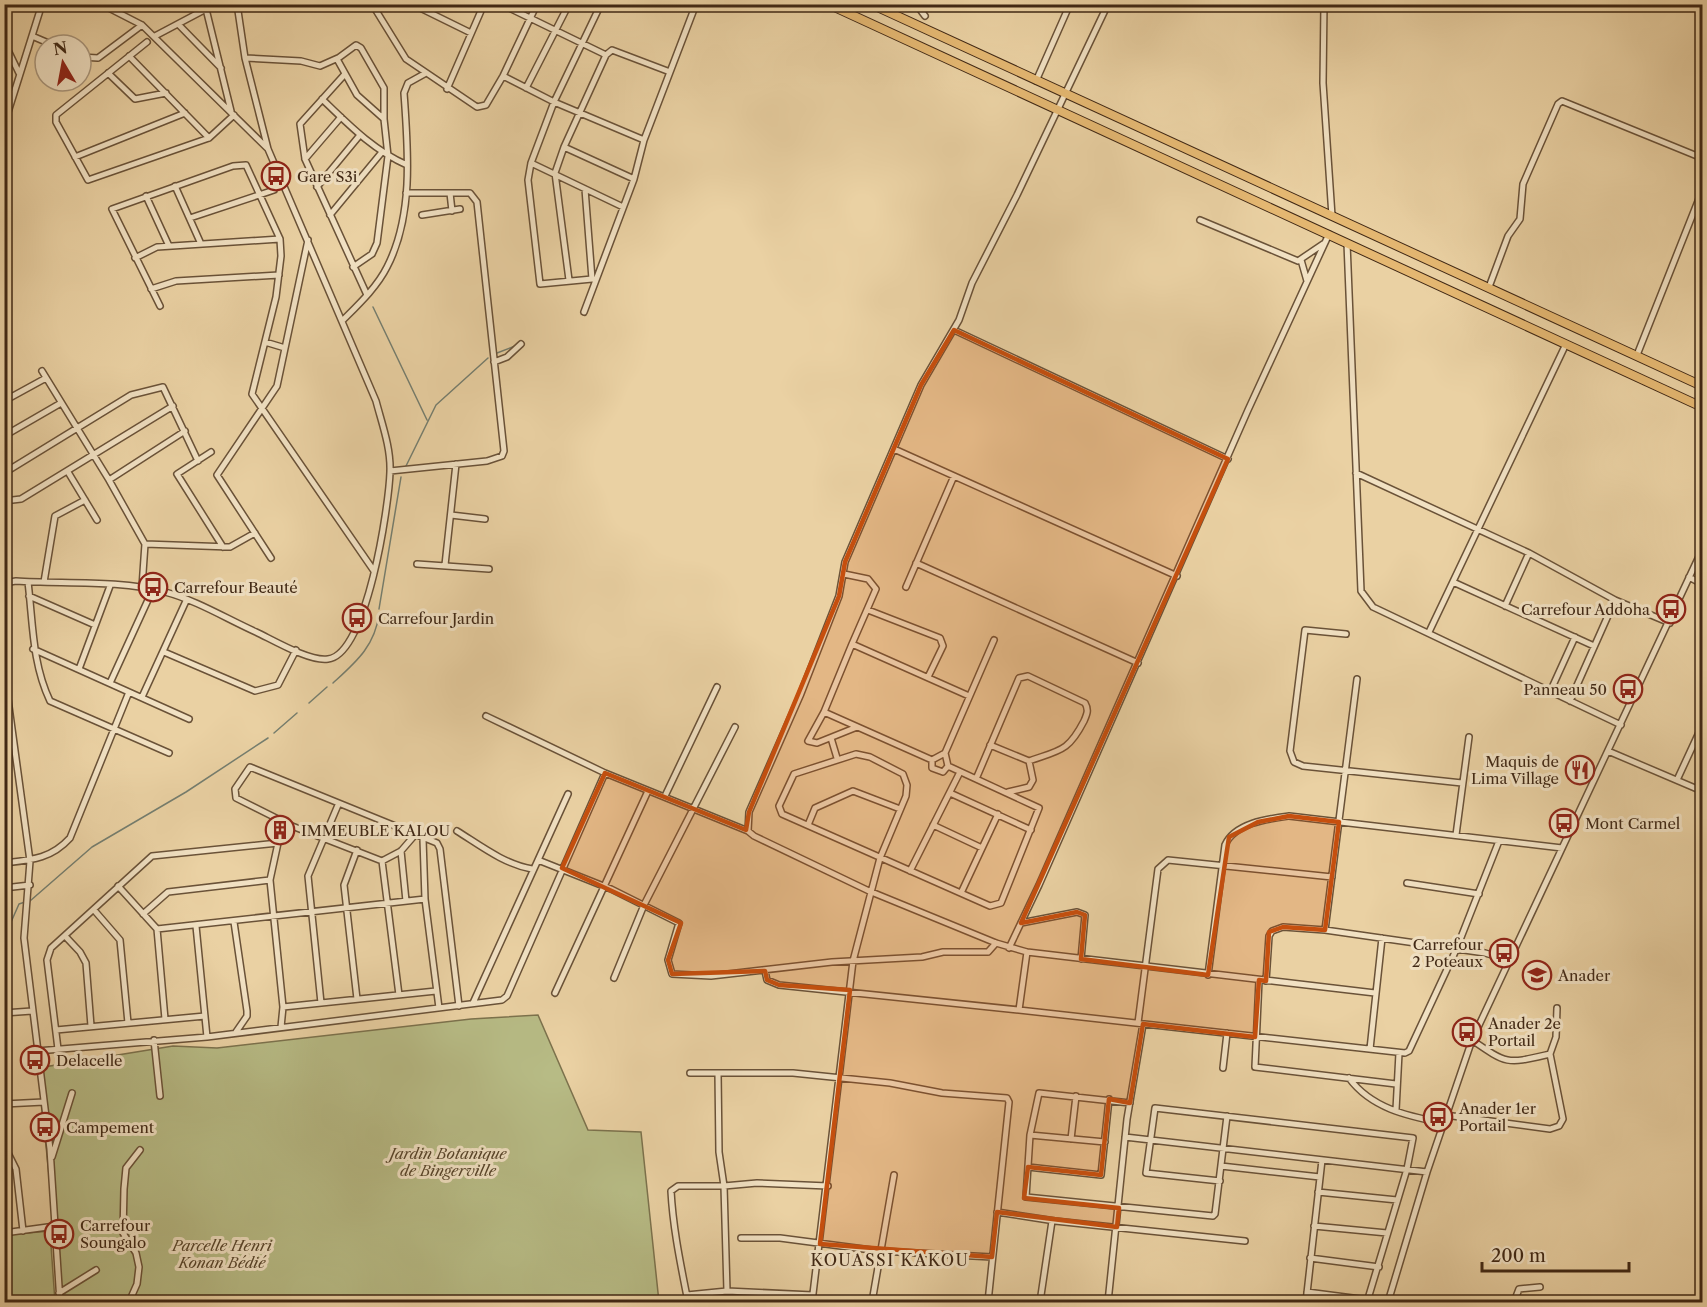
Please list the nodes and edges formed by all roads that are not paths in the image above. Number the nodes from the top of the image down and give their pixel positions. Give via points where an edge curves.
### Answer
1 (42, 4) edge
2 (101, 4) edge
3 (237, 4) edge
4 (372, 4) edge
5 (412, 4) edge
6 (484, 4) edge
7 (501, 4) edge
8 (537, 4) edge
9 (569, 4) edge
10 (601, 4) edge
11 (675, 4) edge
12 (828, 4) edge
13 (871, 4) edge
14 (916, 4) edge
15 (1070, 4) edge
16 (1108, 4) edge
17 (1324, 4) edge
18 (695, 7) edge
19 (925, 16) dead end
20 (530, 18) junction
21 (178, 24) junction
22 (142, 25) junction
23 (556, 31) junction
24 (471, 33) junction
25 (32, 36) joint
26 (155, 36) junction
27 (4, 42) edge
28 (147, 42) dead end
29 (582, 44) junction
30 (606, 55) junction
31 (129, 56) junction
32 (93, 58) edge
33 (245, 58) junction
34 (338, 58) junction
35 (221, 68) junction
36 (426, 72) junction
37 (670, 72) junction
38 (19, 73) junction
39 (108, 73) junction
40 (345, 74) junction
41 (503, 76) junction
42 (1036, 81) junction
43 (447, 88) junction
44 (526, 88) junction
45 (166, 93) junction
46 (1064, 93) junction
47 (322, 99) junction
48 (554, 102) junction
49 (1057, 109) junction
50 (185, 113) junction
51 (232, 113) junction
52 (580, 113) junction
53 (341, 117) junction
54 (384, 119) junction
55 (4, 125) edge
56 (360, 135) junction
57 (208, 138) junction
58 (644, 140) junction
59 (564, 147) junction
60 (268, 149) junction
61 (382, 152) junction
62 (388, 156) junction
63 (75, 157) junction
64 (1702, 158) edge
65 (305, 159) junction
66 (531, 163) junction
67 (407, 165) junction
68 (555, 173) junction
69 (634, 179) junction
70 (175, 186) junction
71 (317, 187) junction
72 (585, 189) junction
73 (274, 190) dead end
74 (1702, 191) edge
75 (406, 193) junction
76 (450, 193) junction
77 (261, 194) junction
78 (146, 196) junction
79 (623, 207) junction
80 (460, 209) dead end
81 (452, 211) junction
82 (330, 215) junction
83 (422, 215) dead end
84 (1332, 216) junction
85 (190, 219) junction
86 (1200, 220) dead end
87 (1329, 234) junction
88 (308, 238) junction
89 (280, 239) junction
90 (1347, 242) junction
91 (1324, 243) junction
92 (201, 244) junction
93 (169, 246) junction
94 (135, 258) junction
95 (1301, 260) junction
96 (353, 267) junction
97 (279, 274) junction
98 (569, 280) junction
99 (1307, 281) junction
100 (1489, 287) junction
101 (151, 289) junction
102 (367, 295) junction
103 (160, 306) dead end
104 (584, 312) dead end
105 (343, 320) junction
106 (954, 330) junction
107 (265, 342) junction
108 (521, 344) dead end
109 (1566, 344) junction
110 (285, 348) junction
111 (1637, 355) junction
112 (494, 362) junction
113 (42, 371) dead end
114 (46, 378) junction
115 (1702, 386) edge
116 (4, 400) edge
117 (61, 403) junction
118 (173, 406) junction
119 (1702, 407) edge
120 (262, 412) junction
121 (77, 428) junction
122 (185, 431) junction
123 (4, 435) edge
124 (894, 449) junction
125 (211, 452) dead end
126 (94, 454) junction
127 (1228, 459) junction
128 (198, 461) junction
129 (456, 464) junction
130 (390, 471) junction
131 (68, 472) junction
132 (4, 473) edge
133 (1356, 473) junction
134 (954, 476) junction
135 (109, 480) junction
136 (85, 500) junction
137 (4, 501) edge
138 (451, 515) junction
139 (485, 519) dead end
140 (97, 520) dead end
141 (1478, 529) junction
142 (255, 533) junction
143 (145, 544) junction
144 (223, 547) junction
145 (1702, 550) edge
146 (1529, 553) junction
147 (272, 558) dead end
148 (916, 563) junction
149 (417, 564) dead end
150 (445, 565) junction
151 (489, 569) dead end
152 (374, 571) junction
153 (844, 574) junction
154 (1177, 576) junction
155 (1689, 578) junction
156 (28, 582) junction
157 (45, 582) junction
158 (1453, 582) junction
159 (4, 583) edge
160 (1702, 584) edge
161 (110, 586) junction
162 (142, 587) junction
163 (906, 587) dead end
164 (153, 589) junction
165 (30, 596) junction
166 (1615, 600) junction
167 (186, 601) junction
168 (1506, 606) junction
169 (868, 610) junction
170 (1670, 623) junction
171 (95, 626) junction
172 (1429, 632) junction
173 (1346, 634) dead end
174 (1575, 637) junction
175 (993, 640) dead end
176 (852, 644) junction
177 (1594, 645) junction
178 (33, 649) junction
179 (296, 650) junction
180 (164, 652) junction
181 (1138, 663) junction
182 (79, 669) junction
183 (4, 670) edge
184 (928, 677) junction
185 (1357, 679) dead end
186 (111, 683) junction
187 (717, 687) dead end
188 (129, 692) junction
189 (1550, 692) junction
190 (969, 696) junction
191 (142, 697) junction
192 (1570, 701) junction
193 (824, 712) junction
194 (486, 716) dead end
195 (189, 719) dead end
196 (1621, 725) junction
197 (1702, 726) edge
198 (735, 727) dead end
199 (857, 727) junction
200 (115, 728) junction
201 (1469, 737) dead end
202 (831, 738) junction
203 (990, 745) junction
204 (1608, 751) junction
205 (169, 753) dead end
206 (945, 753) junction
207 (837, 758) junction
208 (932, 760) junction
209 (1029, 761) junction
210 (948, 766) junction
211 (1344, 771) junction
212 (960, 772) junction
213 (605, 773) junction
214 (976, 779) junction
215 (1677, 780) junction
216 (1462, 783) junction
217 (648, 791) junction
218 (1702, 791) edge
219 (1006, 792) junction
220 (950, 793) junction
221 (568, 794) dead end
222 (665, 796) junction
223 (338, 805) junction
224 (693, 809) junction
225 (900, 809) junction
226 (998, 814) junction
227 (1339, 822) junction
228 (808, 825) junction
229 (933, 825) junction
230 (292, 826) junction
231 (1031, 830) junction
232 (457, 831) dead end
233 (748, 831) junction
234 (414, 836) junction
235 (1456, 836) junction
236 (324, 837) junction
237 (423, 839) junction
238 (1499, 841) junction
239 (278, 843) junction
240 (982, 848) junction
241 (1562, 848) junction
242 (357, 850) junction
243 (401, 850) junction
244 (880, 858) junction
245 (538, 860) junction
246 (30, 861) junction
247 (382, 861) junction
248 (4, 863) edge
249 (1222, 866) junction
250 (562, 868) junction
251 (532, 869) junction
252 (910, 871) junction
253 (1332, 877) junction
254 (270, 880) junction
255 (1407, 883) dead end
256 (30, 885) junction
257 (118, 886) junction
258 (605, 886) junction
259 (4, 888) edge
260 (869, 891) junction
261 (961, 893) junction
262 (1479, 894) junction
263 (425, 899) junction
264 (406, 901) junction
265 (388, 904) junction
266 (644, 905) junction
267 (346, 909) junction
268 (94, 910) junction
269 (312, 913) junction
270 (143, 914) junction
271 (273, 917) junction
272 (234, 922) junction
273 (1021, 923) junction
274 (196, 926) junction
275 (157, 929) junction
276 (1325, 930) junction
277 (65, 936) junction
278 (1382, 938) junction
279 (996, 943) junction
280 (1009, 948) junction
281 (1456, 950) junction
282 (1027, 952) junction
283 (1081, 959) junction
284 (1509, 960) junction
285 (854, 961) junction
286 (1145, 968) junction
287 (765, 971) junction
288 (1208, 975) junction
289 (614, 978) dead end
290 (1259, 980) junction
291 (1266, 981) junction
292 (850, 990) junction
293 (436, 991) junction
294 (555, 993) dead end
295 (1375, 993) junction
296 (399, 995) junction
297 (357, 999) junction
298 (321, 1003) junction
299 (473, 1003) junction
300 (459, 1005) junction
301 (283, 1007) junction
302 (439, 1008) junction
303 (1557, 1008) dead end
304 (1019, 1010) junction
305 (32, 1011) junction
306 (4, 1013) edge
307 (205, 1016) junction
308 (165, 1019) junction
309 (128, 1023) junction
310 (1140, 1024) junction
311 (91, 1026) junction
312 (281, 1027) junction
313 (56, 1030) junction
314 (236, 1032) junction
315 (1227, 1033) junction
316 (207, 1037) junction
317 (1255, 1037) junction
318 (154, 1040) junction
319 (1472, 1040) junction
320 (58, 1049) junction
321 (1370, 1049) junction
322 (37, 1051) junction
323 (1399, 1053) junction
324 (1550, 1054) junction
325 (1223, 1068) dead end
326 (690, 1073) dead end
327 (718, 1073) junction
328 (1349, 1078) junction
329 (840, 1079) junction
330 (1396, 1084) junction
331 (72, 1093) dead end
332 (160, 1096) dead end
333 (1076, 1096) junction
334 (1109, 1099) junction
335 (44, 1102) junction
336 (1130, 1103) junction
337 (4, 1104) edge
338 (1396, 1110) junction
339 (1445, 1115) junction
340 (1227, 1116) junction
341 (1442, 1123) junction
342 (1030, 1135) junction
343 (1125, 1137) junction
344 (1071, 1139) junction
345 (1150, 1140) junction
346 (1105, 1142) junction
347 (4, 1145) edge
348 (140, 1149) dead end
349 (1223, 1149) junction
350 (1322, 1160) junction
351 (51, 1161) junction
352 (1221, 1166) junction
353 (1028, 1167) junction
354 (1407, 1169) junction
355 (1427, 1172) junction
356 (894, 1174) dead end
357 (1320, 1177) junction
358 (1220, 1181) junction
359 (724, 1186) junction
360 (828, 1186) junction
361 (1318, 1192) junction
362 (1396, 1200) junction
363 (1119, 1208) junction
364 (996, 1212) junction
365 (1052, 1221) junction
366 (56, 1226) junction
367 (1314, 1226) junction
368 (1117, 1227) junction
369 (23, 1231) junction
370 (4, 1233) edge
371 (1388, 1233) junction
372 (741, 1238) dead end
373 (1245, 1241) dead end
374 (820, 1244) junction
375 (879, 1251) junction
376 (992, 1257) junction
377 (1310, 1258) junction
378 (1378, 1267) junction
379 (96, 1270) dead end
380 (1540, 1287) dead end
381 (727, 1291) junction
382 (1307, 1292) junction
383 (59, 1293) junction
384 (687, 1295) junction
385 (813, 1295) junction
386 (1339, 1295) junction
387 (1367, 1301) edge
388 (60, 1302) edge
389 (129, 1302) edge
390 (688, 1302) edge
391 (812, 1302) edge
392 (872, 1302) edge
393 (988, 1302) edge
394 (1040, 1302) edge
395 (1108, 1302) edge
396 (1306, 1302) edge
397 (1338, 1302) edge
398 (1388, 1302) edge
399 (1514, 1302) edge

1 - 25 street
2 - 22 street
3 - 33 street
4 - 36 street via 406,59
5 - 24 street
6 - 24 street
7 - 20 street
8 - 20 street
9 - 23 street
10 - 29 street
11 - 18 street
12 - 49 highway
13 - 42 highway
14 - 19 street
15 - 42 street
16 - 46 street
17 - 84 street via 1323,83
18 - 37 street
20 - 23 street
20 - 41 street
21 - 26 street
21 - 35 street
21 - 35 street via 206,9
22 - 26 street
22 - 32 street via 98,58
23 - 29 street
23 - 44 street
24 - 43 street
25 - 38 street
26 - 51 street
27 - 38 street
28 - 31 street
29 - 30 street
29 - 48 street
30 - 37 street via 612,50
30 - 52 street
31 - 39 street
31 - 45 street
33 - 34 street via 320,66
33 - 60 street
34 - 40 street
34 - 54 street via 356,45 361,48 384,88
35 - 51 street
36 - 43 street
36 - 67 street via 408,83 404,93
37 - 58 street
38 - 55 street
39 - 45 street via 135,99
39 - 63 street via 56,115
40 - 47 street
40 - 54 street via 357,95
41 - 43 street via 486,105 477,107
41 - 44 street
42 - 46 highway
44 - 48 street
45 - 50 street
46 - 49 street
46 - 84 highway
47 - 53 street
47 - 65 street via 300,124
48 - 52 street
48 - 66 street
49 - 87 highway
49 - 106 street via 972,283
50 - 57 street
50 - 63 street
51 - 57 street
51 - 60 street
52 - 58 street
52 - 59 street
53 - 56 street
53 - 65 street
54 - 62 street
56 - 61 street
56 - 71 street
57 - 63 street via 88,180
58 - 69 street
59 - 68 street
59 - 69 street
60 - 88 street
61 - 62 street
61 - 82 street
62 - 67 street
62 - 96 street via 377,243 372,254
64 - 100 street via 1562,101 1523,184 1520,219 1508,236
65 - 71 street
66 - 68 street
66 - 98 street via 528,180 540,284
67 - 75 street
68 - 72 street
68 - 98 street
69 - 79 street
70 - 77 street via 246,165
70 - 78 street
70 - 85 street
71 - 82 street
72 - 79 street
72 - 98 street via 592,279
73 - 77 street
74 - 111 street
75 - 76 street
75 - 102 street via 398,240 387,268
76 - 81 street
76 - 112 street via 470,193 477,202
77 - 85 street
77 - 89 street
78 - 93 street
78 - 94 street via 112,209
79 - 104 street
80 - 81 street
81 - 83 street
82 - 96 street
84 - 100 highway
85 - 92 street
86 - 95 street via 1287,258
87 - 90 highway
87 - 91 street
88 - 105 street
88 - 110 street
89 - 92 street
89 - 97 street
90 - 109 highway
90 - 133 street
91 - 95 street
91 - 99 street
92 - 93 street
93 - 94 street via 157,247
94 - 101 street
95 - 99 street
96 - 102 street
97 - 101 street via 176,281
97 - 107 street
99 - 127 street
100 - 111 highway
101 - 103 street
102 - 105 street
105 - 130 street via 376,401
106 - 124 street via 921,385
106 - 127 street
107 - 110 street
107 - 120 street via 252,394
108 - 112 street via 507,357
109 - 119 highway
109 - 141 street
110 - 120 street via 277,386
111 - 115 highway
112 - 129 street via 504,451 502,456 488,461
113 - 114 street
114 - 116 street
114 - 117 street
117 - 121 street
117 - 123 street
118 - 121 street via 162,387 131,395
118 - 122 street
118 - 126 street
120 - 142 street via 217,475
120 - 152 street
121 - 126 street
121 - 132 street
122 - 128 street
122 - 135 street
124 - 134 street
124 - 153 street via 845,562
125 - 128 street
126 - 131 street
126 - 135 street
127 - 154 street
128 - 144 street via 177,474
129 - 130 street
129 - 138 street
130 - 152 street
131 - 136 street
131 - 137 street via 21,500
133 - 141 street
133 - 172 street via 1361,591 1373,607
134 - 148 street
134 - 154 street
135 - 143 street
136 - 140 street
136 - 157 street via 55,516
138 - 139 street
138 - 150 street
141 - 146 street
141 - 158 street
142 - 144 street via 231,547
142 - 147 street
143 - 144 street
143 - 162 street
145 - 155 street
146 - 166 street
146 - 168 street
148 - 163 street
148 - 181 street
149 - 150 street
150 - 151 street
152 - 179 street via 366,607 338,656 320,659
153 - 169 street via 874,584
153 - 233 street via 800,696 749,812
154 - 181 street
155 - 160 street
155 - 170 street
156 - 157 street
156 - 159 street
156 - 165 street
157 - 161 street
158 - 168 street
158 - 172 street
161 - 162 street
161 - 171 street
162 - 164 street
164 - 167 street
164 - 186 street
165 - 171 street
165 - 178 street
166 - 170 street
166 - 177 street
167 - 179 street
167 - 180 street
168 - 174 street
169 - 176 street
169 - 184 street via 940,638 943,646
170 - 196 street
171 - 182 street
172 - 189 street
173 - 211 street via 1305,630 1290,751 1294,762 1303,766
174 - 177 street
174 - 189 street
175 - 190 street
176 - 184 street
176 - 193 street
177 - 192 street
178 - 182 street
178 - 200 street via 50,701
179 - 180 street via 278,685 255,691
180 - 191 street
181 - 273 street
182 - 186 street
183 - 246 street
184 - 190 street
185 - 211 street
186 - 188 street
187 - 222 street
188 - 191 street
188 - 200 street
189 - 192 street
190 - 206 street
191 - 195 street
192 - 196 street
193 - 199 street
193 - 202 street via 808,741 817,743
194 - 213 street
196 - 204 street
197 - 215 street
198 - 224 street
199 - 202 street
199 - 208 street
200 - 205 street
200 - 246 street via 70,838 50,855
201 - 216 street
202 - 207 street
203 - 209 street
203 - 209 street via 1022,675 1085,703 1088,713 1074,741 1066,748
203 - 214 street
204 - 215 street
204 - 241 street
206 - 208 street
206 - 210 street
207 - 225 street via 863,754 903,774 907,790
207 - 228 street via 791,776 779,810
208 - 210 street via 936,771
209 - 219 street via 1033,780 1029,787
210 - 212 street
211 - 216 street
211 - 227 street
212 - 214 street
212 - 220 street
213 - 217 street
213 - 250 street
214 - 219 street
215 - 218 street
216 - 235 street
217 - 222 street
217 - 258 street
219 - 231 street via 1037,806 1039,811
220 - 226 street
220 - 229 street
221 - 245 street
222 - 224 street
223 - 230 street via 250,767 235,789 236,798
223 - 234 street
223 - 236 street
224 - 233 street
224 - 266 street
225 - 228 street via 853,791 815,808
225 - 244 street
226 - 231 street
226 - 240 street
227 - 235 street
227 - 249 street via 1289,816 1247,826 1228,837
227 - 253 street
228 - 244 street
229 - 240 street
229 - 252 street
230 - 236 street
230 - 239 street
231 - 261 street via 1001,903 990,906
232 - 251 street via 493,854
233 - 260 street
234 - 237 street
234 - 243 street
235 - 238 street
236 - 242 street
236 - 269 street via 308,876
237 - 263 street
237 - 300 street via 432,840 440,849
238 - 241 street
238 - 262 street
239 - 254 street
239 - 257 street via 152,856
240 - 261 street
241 - 284 street
242 - 247 street
242 - 267 street via 345,879
243 - 247 street
243 - 264 street
244 - 252 street
244 - 260 street
245 - 250 street
245 - 251 street
246 - 248 street
246 - 256 street
247 - 265 street
249 - 253 street
249 - 286 street via 1168,860 1158,869
249 - 288 street
250 - 258 street
250 - 299 street via 507,996
251 - 299 street
252 - 261 street
253 - 276 street
254 - 270 street via 168,892
254 - 271 street
255 - 262 street
256 - 259 street
256 - 305 street via 24,938
257 - 268 street
257 - 270 street
258 - 266 street
258 - 294 street
260 - 279 street
260 - 285 street
262 - 281 street
263 - 264 street
263 - 293 street
264 - 265 street
265 - 267 street
265 - 296 street
266 - 287 street via 679,923 668,960 672,974 711,976
266 - 289 street
267 - 269 street
267 - 297 street
268 - 277 street
268 - 309 street via 120,940
269 - 271 street
269 - 298 street
270 - 275 street
271 - 272 street
271 - 301 street
272 - 274 street
272 - 314 street via 247,1011
273 - 280 street
273 - 283 street via 1077,912 1085,915
274 - 275 street
274 - 307 street
275 - 308 street
276 - 278 street
276 - 291 street via 1283,927 1272,931
277 - 311 street via 86,963
277 - 313 street via 51,948 47,960
278 - 281 street
278 - 295 street
279 - 280 street
279 - 285 street via 988,952 950,951 932,956
280 - 282 street
281 - 284 street
281 - 323 street via 1409,1050
282 - 283 street
282 - 304 street
283 - 286 street
284 - 319 street
285 - 287 street
285 - 292 street
286 - 288 street
286 - 310 street
287 - 292 street via 767,980 779,985
288 - 290 street
290 - 291 street
290 - 317 street
291 - 295 street
292 - 304 street
292 - 329 street
293 - 296 street
293 - 302 street
295 - 321 street
296 - 297 street
297 - 298 street
298 - 301 street
299 - 300 street
300 - 302 street
301 - 312 street
302 - 312 street
303 - 324 street via 1556,1037
304 - 310 street
305 - 306 street
305 - 322 street
307 - 308 street
307 - 316 street
308 - 309 street
309 - 311 street
310 - 315 street
310 - 336 street
311 - 313 street
312 - 314 street
313 - 320 street
314 - 316 street
315 - 317 street
315 - 325 street
316 - 318 street
317 - 321 street
317 - 328 street via 1255,1067
318 - 320 street
318 - 332 street
319 - 324 street via 1512,1063
319 - 339 street
320 - 322 street
321 - 323 street
322 - 335 street
323 - 330 street
324 - 339 street via 1563,1119 1559,1126
326 - 327 street
327 - 329 street via 793,1073
327 - 359 street via 719,1152
328 - 330 street
328 - 338 street via 1368,1099
329 - 360 street
329 - 364 street via 890,1083 942,1094 1007,1098
330 - 338 street
331 - 351 street
333 - 334 street
333 - 342 street via 1039,1093
333 - 344 street
334 - 336 street
334 - 346 street
335 - 337 street
335 - 351 street
336 - 343 street
338 - 341 street
339 - 341 street
340 - 345 street via 1156,1107
340 - 349 street
340 - 354 street via 1410,1136 1413,1141
341 - 355 street
342 - 344 street
342 - 353 street
343 - 345 street
343 - 363 street
344 - 346 street
345 - 349 street
345 - 358 street via 1146,1173
346 - 353 street via 1101,1175
347 - 369 street via 16,1169
348 - 389 street via 126,1168 124,1189 123,1233 136,1252 139,1267
349 - 350 street
349 - 352 street
350 - 354 street
350 - 357 street
351 - 366 street
352 - 357 street
352 - 358 street
353 - 363 street via 1026,1197
354 - 355 street
354 - 362 street
355 - 398 street
356 - 375 street
357 - 361 street
358 - 363 street via 1215,1214 1210,1217
359 - 360 street
359 - 381 street
359 - 384 street via 678,1186 671,1191 673,1225
360 - 374 street
361 - 362 street
361 - 367 street
362 - 371 street
363 - 368 street
364 - 365 street
364 - 376 street
365 - 368 street
365 - 394 street
366 - 369 street
366 - 383 street
367 - 371 street
367 - 377 street
368 - 373 street
368 - 395 street
369 - 370 street
371 - 378 street
372 - 374 street via 786,1238
374 - 375 street
374 - 385 street
375 - 376 street
375 - 392 street
376 - 393 street
377 - 378 street
377 - 382 street
378 - 387 street
379 - 383 street
380 - 399 street via 1519,1289
381 - 384 street
381 - 385 street
382 - 386 street
382 - 396 street
383 - 388 street
384 - 390 street
385 - 391 street
386 - 387 street
386 - 397 street

